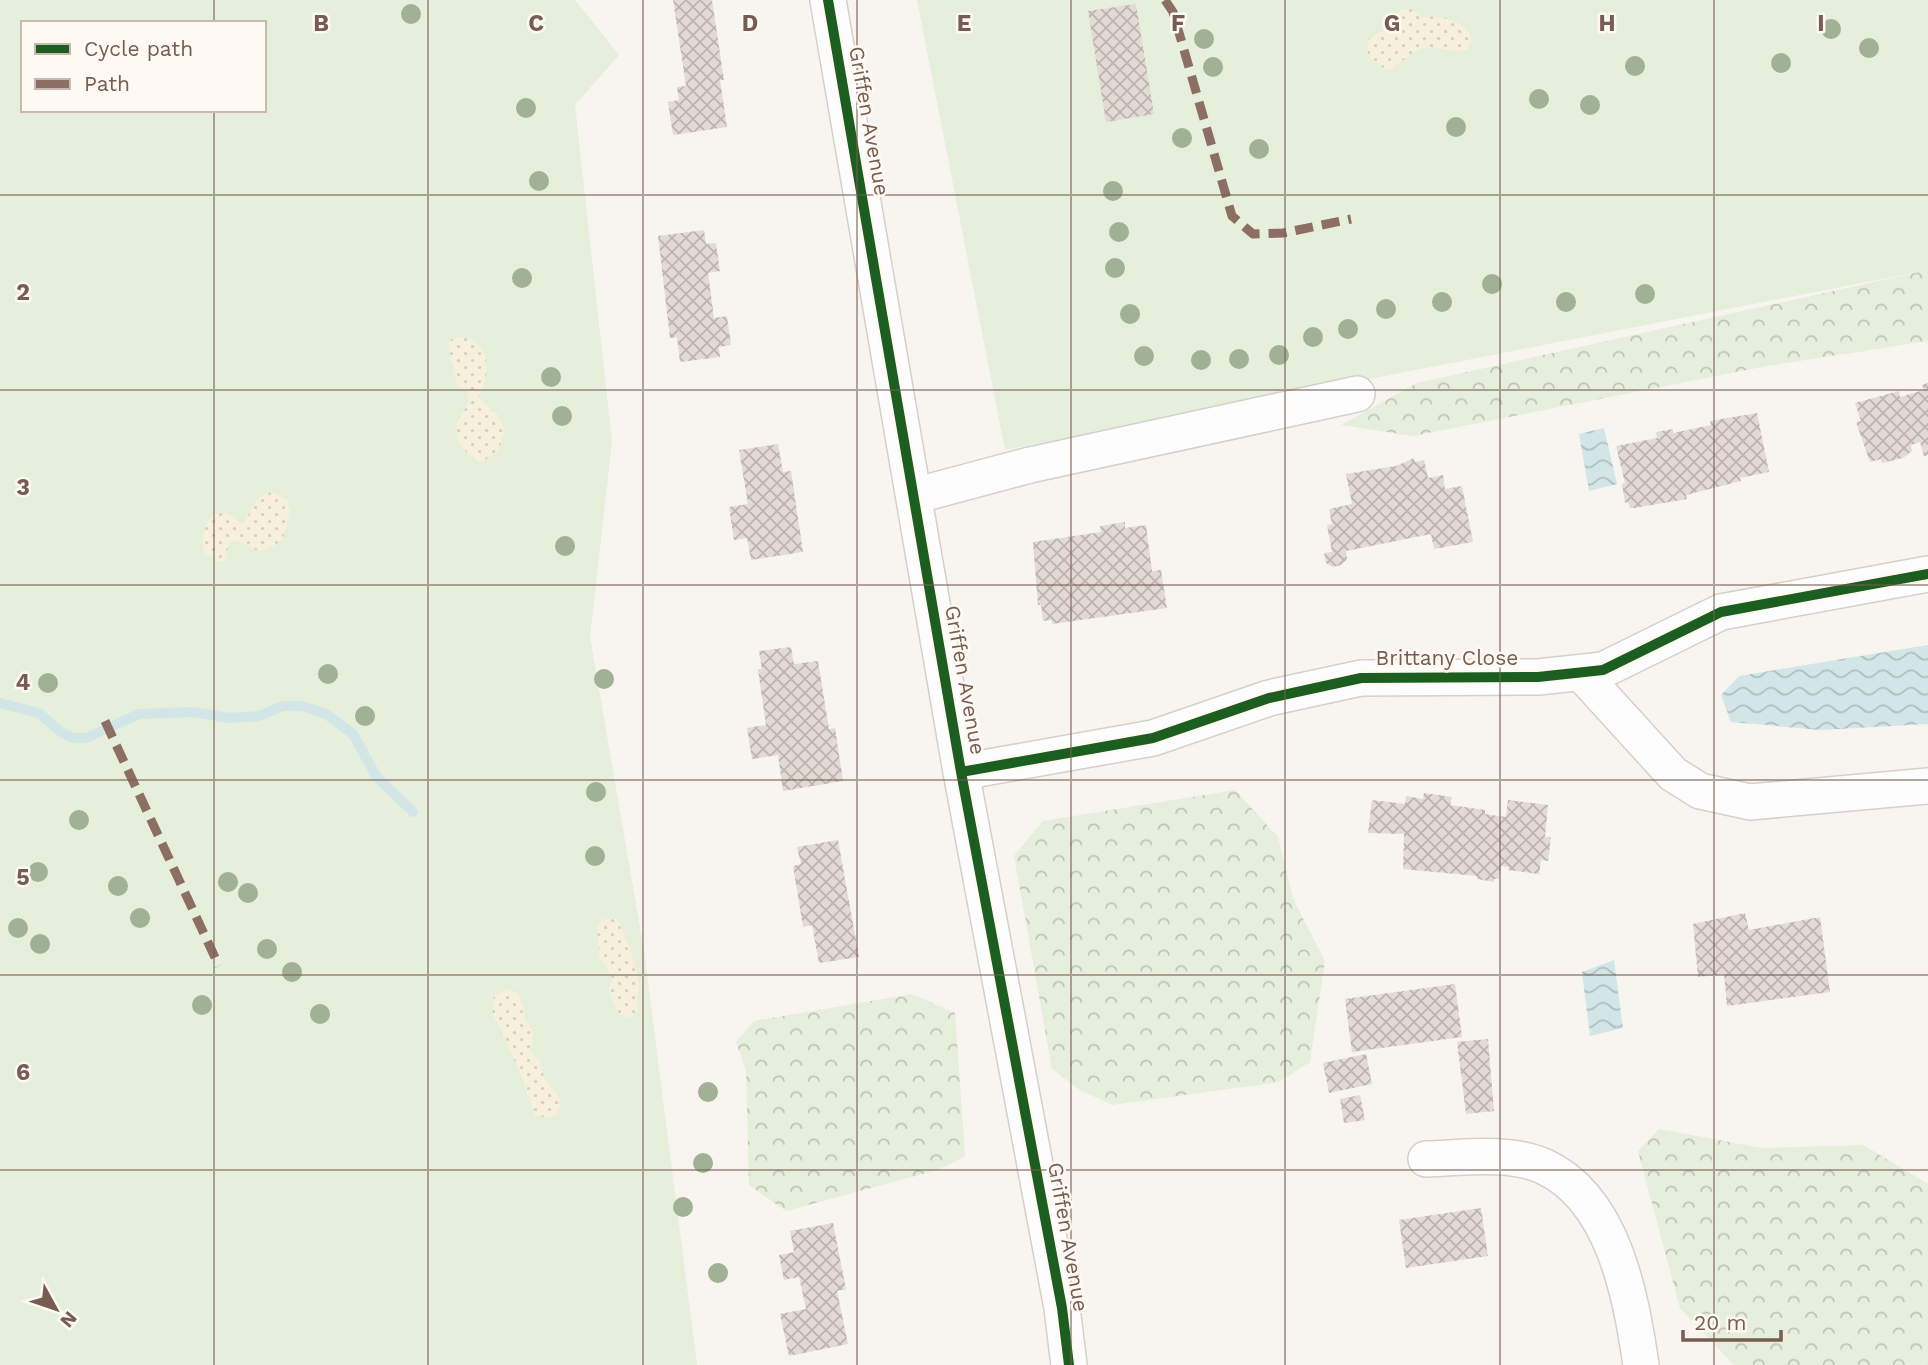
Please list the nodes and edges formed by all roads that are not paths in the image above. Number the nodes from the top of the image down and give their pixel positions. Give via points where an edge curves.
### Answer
1 (828, 0) edge
2 (1357, 394) dead end
3 (914, 496) junction
4 (1928, 574) edge
5 (1581, 673) junction
6 (961, 772) junction
7 (1928, 786) edge
8 (1426, 1159) dead end
9 (1069, 1365) edge
10 (1641, 1365) edge

1 - 3 street, Griffen Avenue
2 - 3 street via 1030,465
3 - 6 street, Griffen Avenue
4 - 5 street, Brittany Close via 1721,612 1603,670
5 - 6 street, Brittany Close via 1361,678 1269,698 1153,738
5 - 7 street via 1673,774 1700,791 1750,802
6 - 9 street, Griffen Avenue
8 - 10 street via 1500,1158 1543,1166 1576,1189 1608,1232 1632,1305

